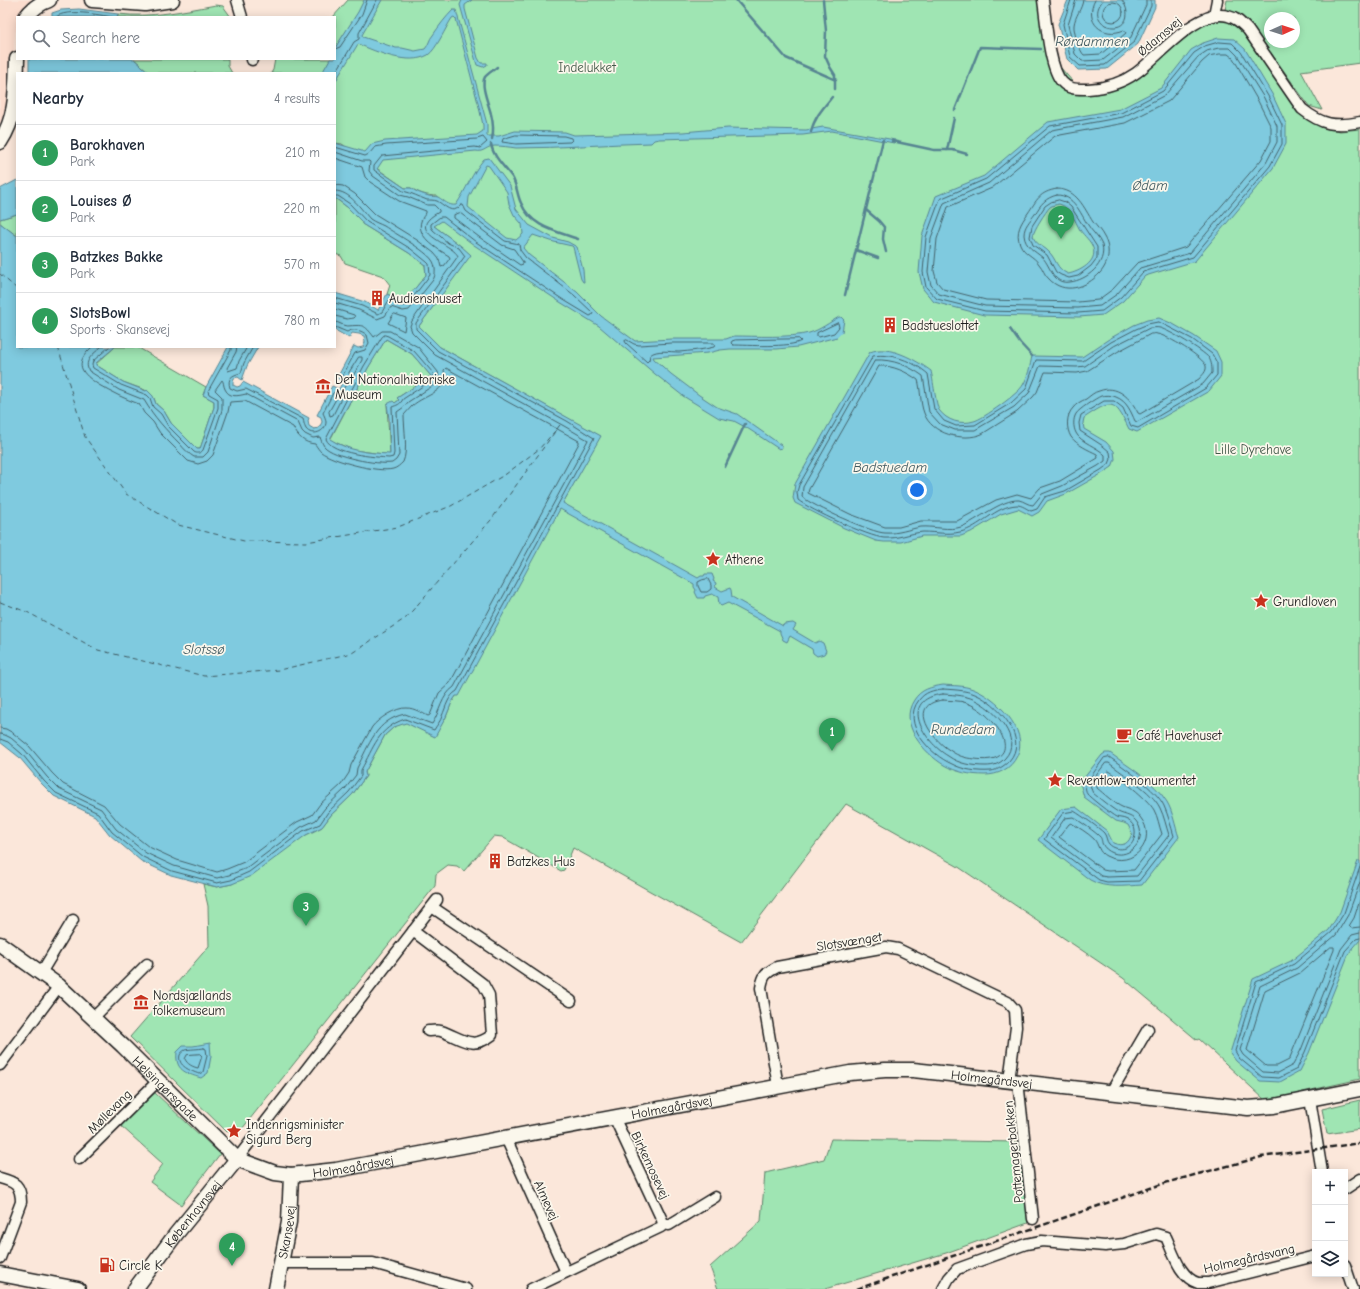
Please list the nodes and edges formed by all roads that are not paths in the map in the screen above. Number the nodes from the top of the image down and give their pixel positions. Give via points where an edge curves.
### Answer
1 (49, 0) edge
2 (92, 0) edge
3 (172, 0) edge
4 (237, 0) edge
5 (1043, 0) edge
6 (1217, 0) edge
7 (1214, 15) junction
8 (27, 16) edge
9 (242, 16) edge
10 (17, 60) edge
11 (17, 72) edge
12 (16, 95) edge
13 (1360, 122) edge
14 (0, 142) edge
15 (73, 920) dead end
16 (414, 931) junction
17 (0, 944) edge
18 (147, 964) dead end
19 (41, 973) junction
20 (59, 986) junction
21 (571, 1001) dead end
22 (94, 1017) junction
23 (1148, 1029) dead end
24 (428, 1031) dead end
25 (0, 1065) edge
26 (158, 1081) junction
27 (1014, 1081) junction
28 (778, 1086) junction
29 (1360, 1089) edge
30 (1111, 1092) junction
31 (1310, 1099) junction
32 (614, 1117) junction
33 (506, 1138) junction
34 (237, 1158) junction
35 (79, 1159) dead end
36 (1322, 1169) edge
37 (291, 1175) junction
38 (0, 1178) edge
39 (1360, 1179) edge
40 (1348, 1186) edge
41 (715, 1197) dead end
42 (1033, 1219) dead end
43 (662, 1224) junction
44 (1312, 1257) edge
45 (0, 1258) edge
46 (282, 1263) junction
47 (566, 1272) junction
48 (0, 1274) edge
49 (1348, 1274) edge
50 (1209, 1286) edge
51 (78, 1289) edge
52 (135, 1289) edge
53 (276, 1289) edge
54 (466, 1289) edge
55 (530, 1289) edge
56 (943, 1289) edge
57 (1353, 1289) edge

1 - 8 street
2 - 3 street via 144,4
4 - 9 street
5 - 7 street, Ødamsvej via 1056,71 1062,82 1074,90 1100,88 1136,73 1196,22
6 - 7 street
7 - 13 street via 1238,20 1248,30 1302,109 1313,118 1339,125
10 - 11 street
12 - 14 street via 12,119 7,133
15 - 19 street
16 - 21 street via 434,904
16 - 24 street via 483,984 489,995 492,1035 483,1041 466,1042 440,1030
16 - 34 street
17 - 19 street, Helsingørsgade
18 - 22 street
19 - 20 street, Helsingørsgade
20 - 22 street, Helsingørsgade
20 - 25 street
22 - 26 street, Helsingørsgade
23 - 30 street
26 - 34 street, Helsingørsgade
26 - 35 street, Møllevang
27 - 28 street, Holmegårdsvej via 913,1070 885,1070 850,1073
27 - 28 street, Slotsvænget via 1015,1010 1008,1002 898,949 886,947 777,967 762,978
27 - 30 street, Holmegårdsvej
27 - 42 street, Pottemagerbakken
28 - 32 street, Holmegårdsvej
29 - 31 street, Holmegårdsvej
30 - 31 street, Holmegårdsvej via 1248,1108
31 - 36 street
32 - 33 street, Holmegårdsvej
32 - 43 street, Birkemosevej
33 - 37 street, Holmegårdsvej via 336,1170
33 - 47 street, Almevej
34 - 37 street, Holmegårdsvej via 275,1173
34 - 52 street, Københavnsvej
37 - 46 street, Skansevej via 289,1222
38 - 45 street via 13,1181 21,1194 21,1202
39 - 40 street
41 - 43 street via 669,1225
43 - 47 street via 661,1227
44 - 50 street, Holmegårdsvang
46 - 53 street, Skansevej
46 - 54 street via 373,1263
47 - 55 street
48 - 51 street
49 - 57 street
50 - 56 street, Holmegårdsvang via 1190,1278 1181,1269 1166,1237 1156,1234 1124,1244 1105,1246 1042,1241 1026,1244 957,1269 948,1278

